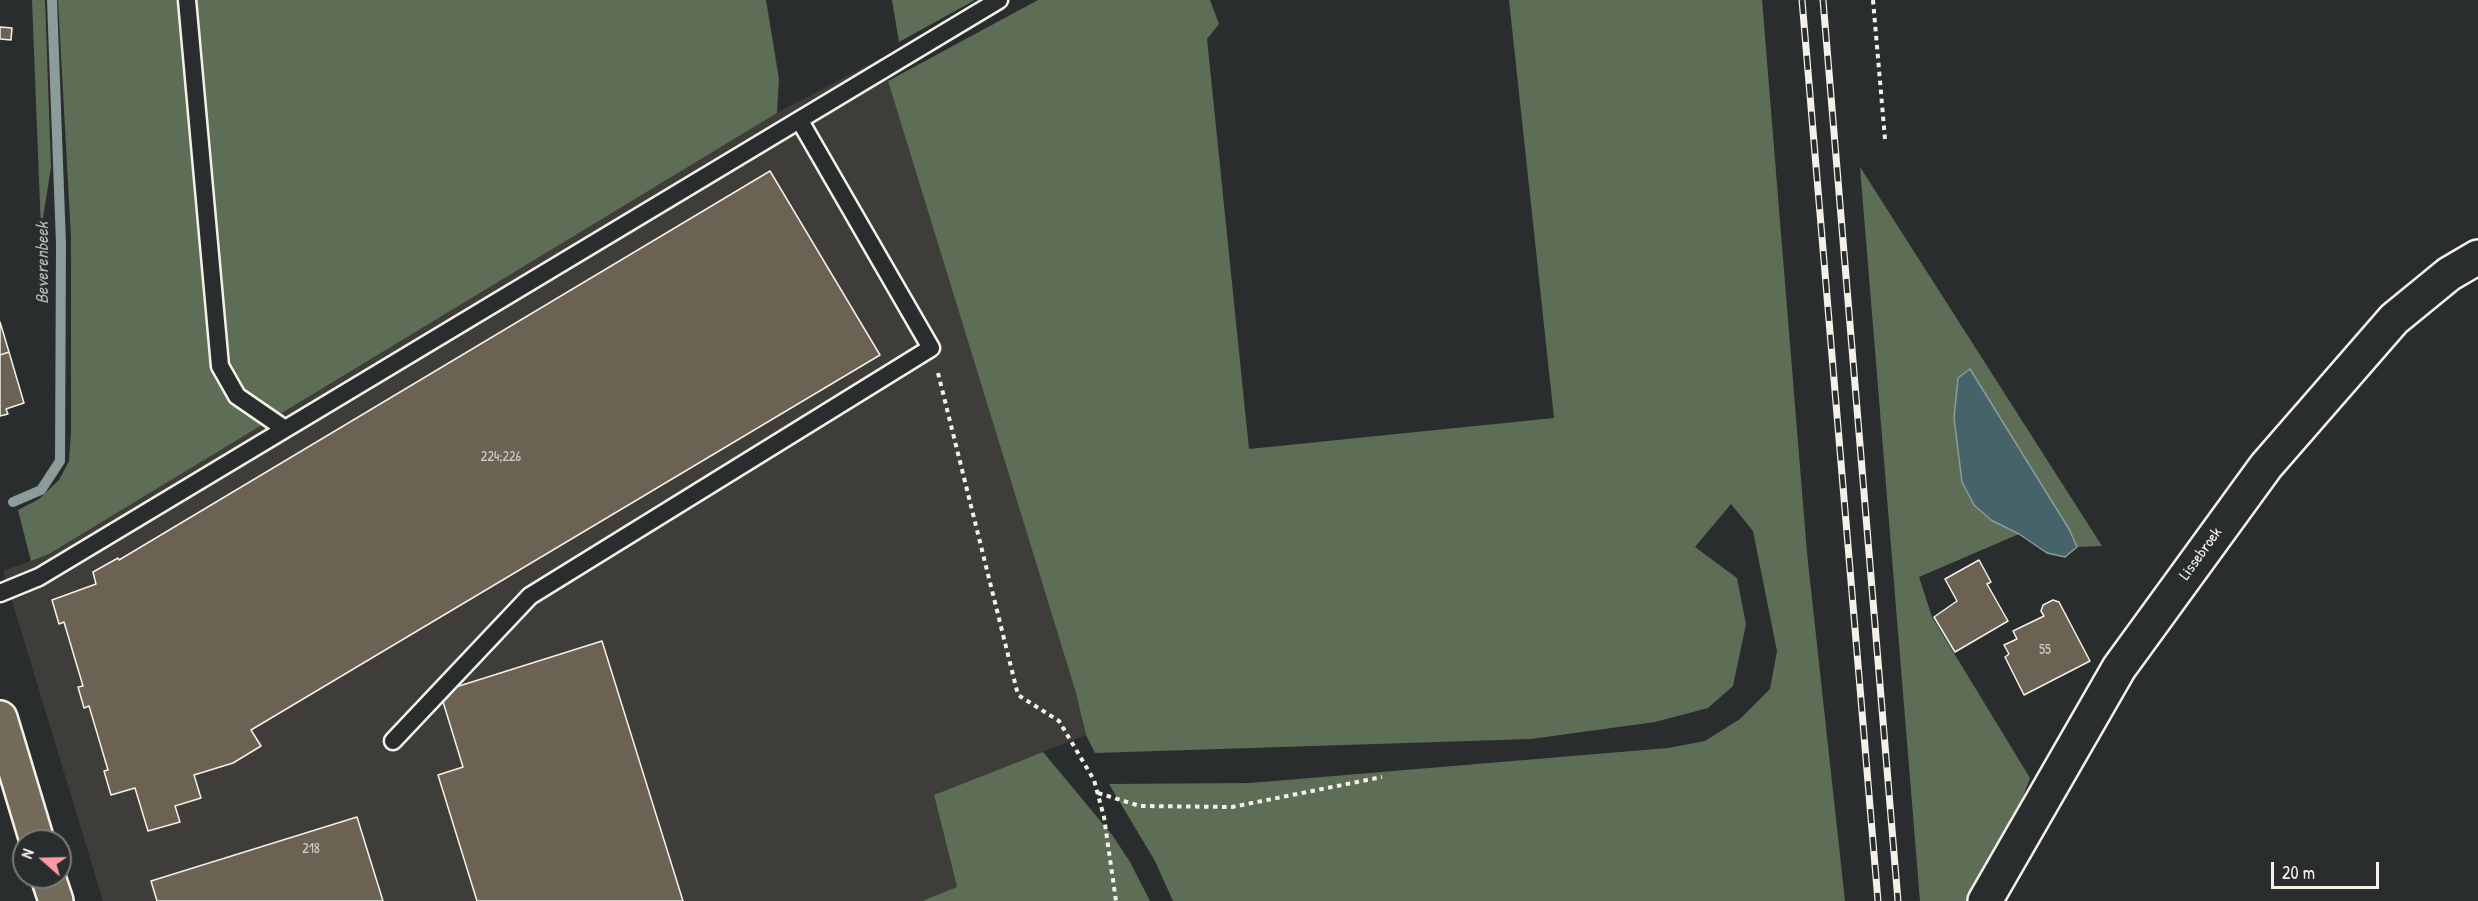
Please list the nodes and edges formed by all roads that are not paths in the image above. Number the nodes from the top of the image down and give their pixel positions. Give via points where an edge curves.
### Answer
1 (187, 0) edge
2 (999, 0) edge
3 (800, 121) junction
4 (2478, 257) edge
5 (285, 429) junction
6 (0, 593) edge
7 (0, 718) edge
8 (393, 741) dead end
9 (34, 829) edge
10 (1985, 901) edge

1 - 5 lane via 220,366 237,396
2 - 3 lane
3 - 5 lane
3 - 8 lane via 931,348 530,596
4 - 10 street, Lissebroek via 2449,274 2394,319 2266,466 2119,668
5 - 6 lane via 39,577
7 - 9 main road

